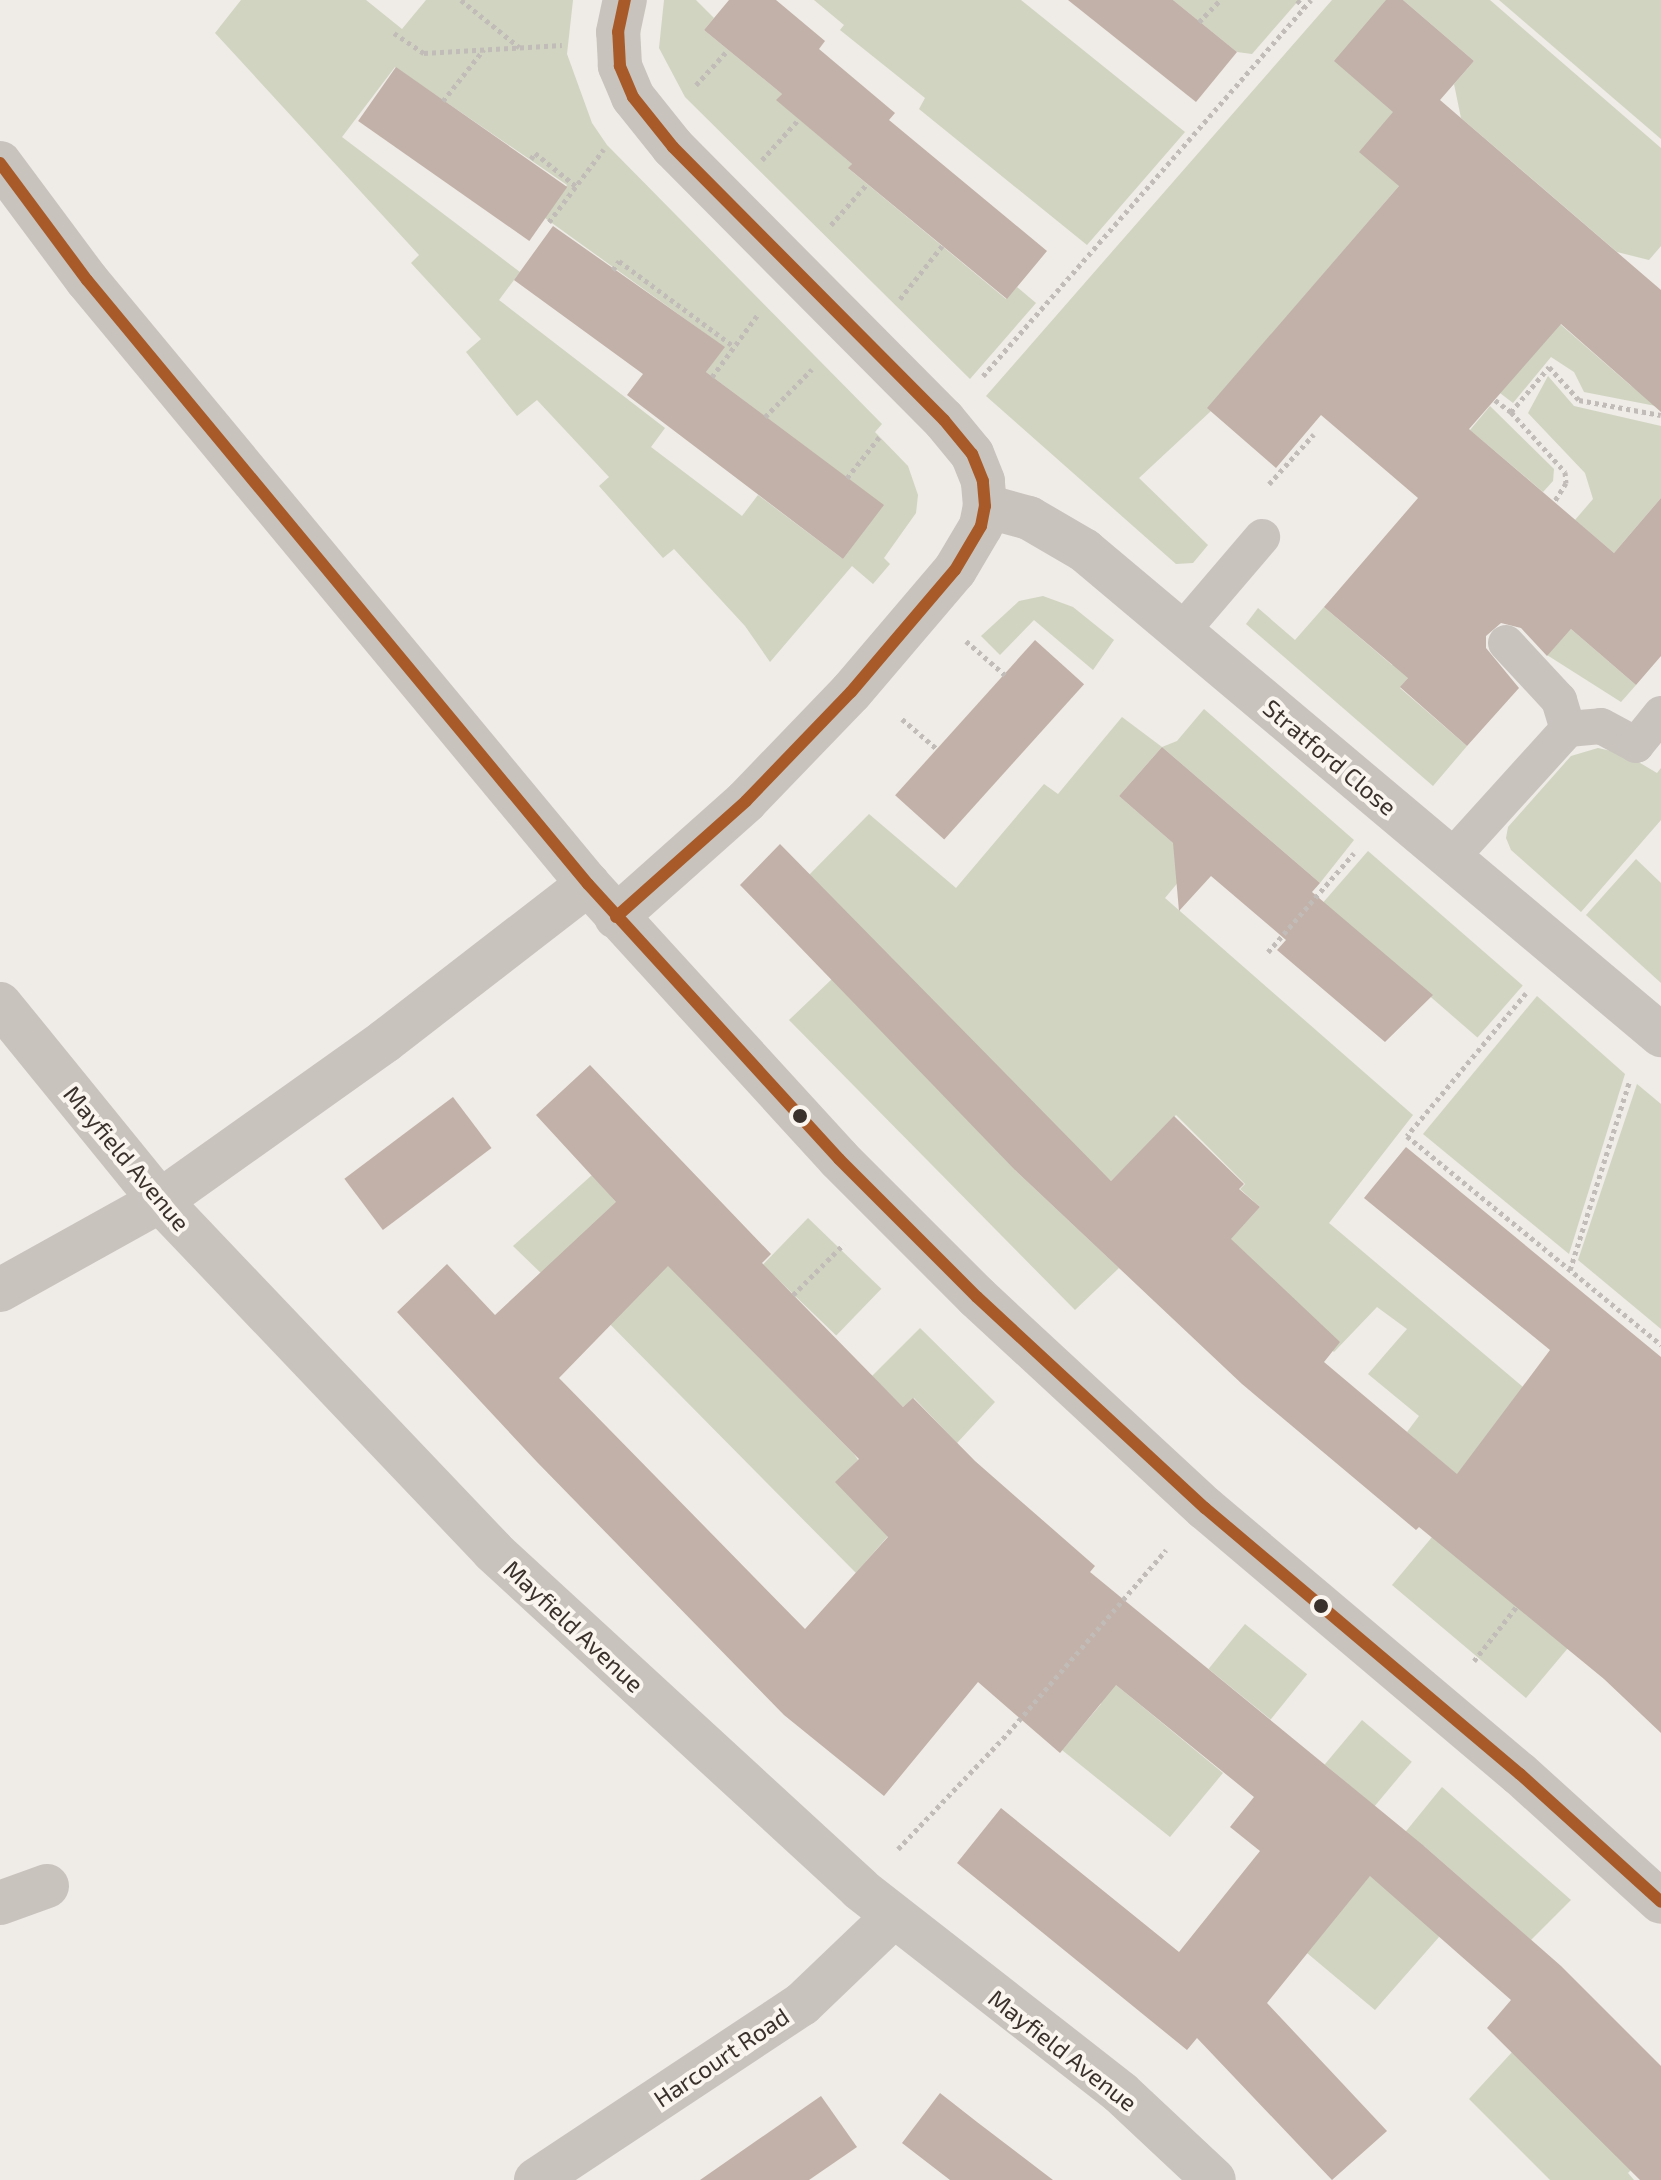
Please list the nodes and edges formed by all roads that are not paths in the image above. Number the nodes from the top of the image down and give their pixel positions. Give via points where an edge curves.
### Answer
1 (625, 0) edge
2 (0, 163) edge
3 (985, 506) junction
4 (1262, 537) dead end
5 (1181, 632) junction
6 (1506, 643) dead end
7 (1661, 714) edge
8 (1568, 729) junction
9 (1451, 858) junction
10 (588, 884) junction
11 (616, 917) junction
12 (0, 1004) edge
13 (1661, 1035) edge
14 (160, 1201) junction
15 (0, 1290) edge
16 (47, 1886) dead end
17 (1661, 1902) edge
18 (0, 1903) edge
19 (893, 1917) junction
20 (536, 2180) edge
21 (1214, 2180) edge

1 - 3 street via 618,32 620,66 633,97 673,147 944,420 972,454 983,481
2 - 10 street via 87,280
3 - 5 street, Stratford Close via 1029,518 1084,550
3 - 11 street via 981,526 955,570 851,692 746,801
4 - 5 lane
5 - 9 street, Stratford Close
6 - 8 lane via 1559,700
7 - 8 lane via 1636,745 1601,726
8 - 9 lane
9 - 13 street, Stratford Close
10 - 11 street
10 - 14 street via 385,1041
11 - 17 street via 944,1264 1205,1508 1520,1774
12 - 14 street, Mayfield Avenue
14 - 15 street
14 - 19 street, Mayfield Avenue via 493,1551
16 - 18 street
19 - 20 street, Harcourt Road via 802,2004
19 - 21 street, Mayfield Avenue via 1121,2093

